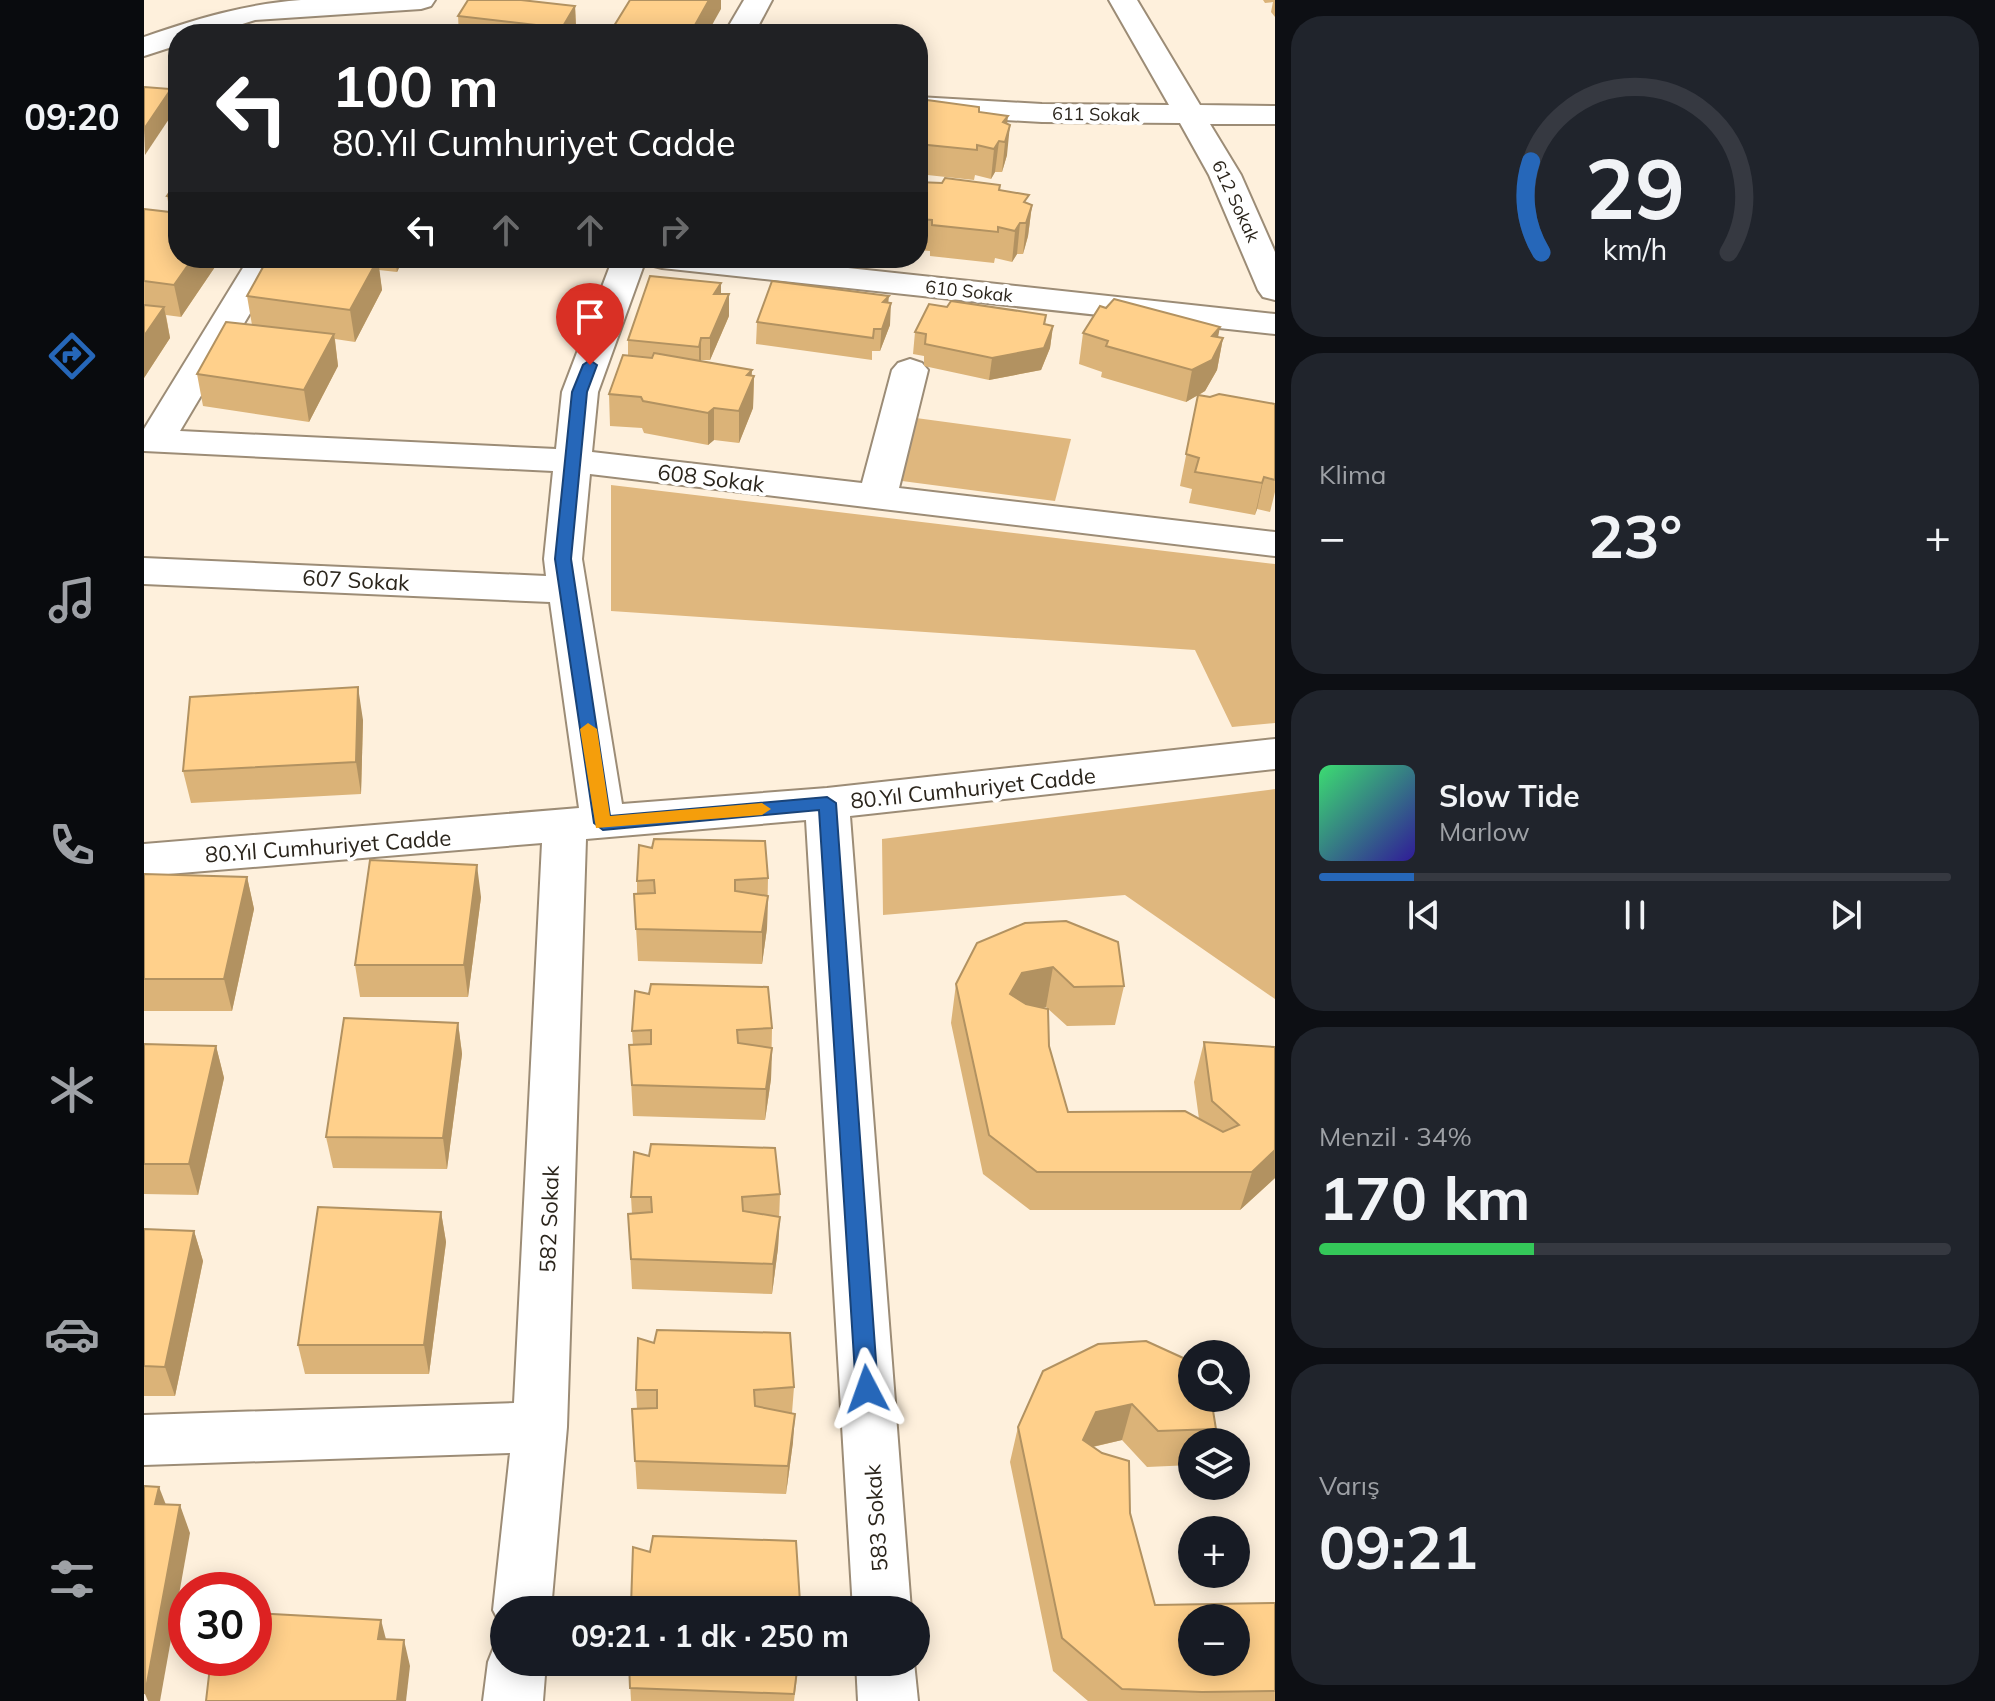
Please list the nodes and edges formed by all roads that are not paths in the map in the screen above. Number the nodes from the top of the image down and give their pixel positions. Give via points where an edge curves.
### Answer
1 (421, 0) edge
2 (758, 0) edge
3 (1123, 0) edge
4 (213, 24) edge
5 (413, 24) edge
6 (745, 24) edge
7 (168, 38) edge
8 (144, 47) edge
9 (928, 107) edge
10 (1192, 115) junction
11 (1275, 115) edge
12 (260, 268) edge
13 (626, 268) edge
14 (755, 268) edge
15 (1275, 290) edge
16 (1275, 324) edge
17 (910, 370) dead end
18 (150, 440) edge
19 (573, 461) junction
20 (877, 499) junction
21 (1275, 544) edge
22 (144, 571) edge
23 (567, 590) junction
24 (1275, 754) edge
25 (827, 803) junction
26 (584, 825) junction
27 (144, 860) edge
28 (540, 1427) junction
29 (144, 1440) edge
30 (523, 1596) edge
31 (881, 1596) edge
32 (516, 1676) edge
33 (886, 1676) edge
34 (513, 1701) edge
35 (888, 1701) edge

1 - 4 street via 253,12
1 - 5 street
2 - 6 street
3 - 10 street, 612 Sokak
7 - 8 street
9 - 10 street, 611 Sokak
10 - 11 street, 611 Sokak
10 - 15 street, 612 Sokak via 1225,175
12 - 18 street
13 - 19 street, 582 Sokak via 580,392
14 - 16 street, 610 Sokak
17 - 20 street
18 - 19 street, 608 Sokak
19 - 20 street, 608 Sokak
19 - 23 street, 582 Sokak via 563,559
20 - 21 street, 608 Sokak
22 - 23 street, 607 Sokak
23 - 26 street, 582 Sokak
24 - 25 street, 80.Yıl Cumhuriyet Cadde
25 - 26 street, 80.Yıl Cumhuriyet Cadde
25 - 31 street, 583 Sokak
26 - 27 street, 80.Yıl Cumhuriyet Cadde
26 - 28 street, 582 Sokak
28 - 29 street
28 - 30 street, 582 Sokak
32 - 34 street
33 - 35 street

